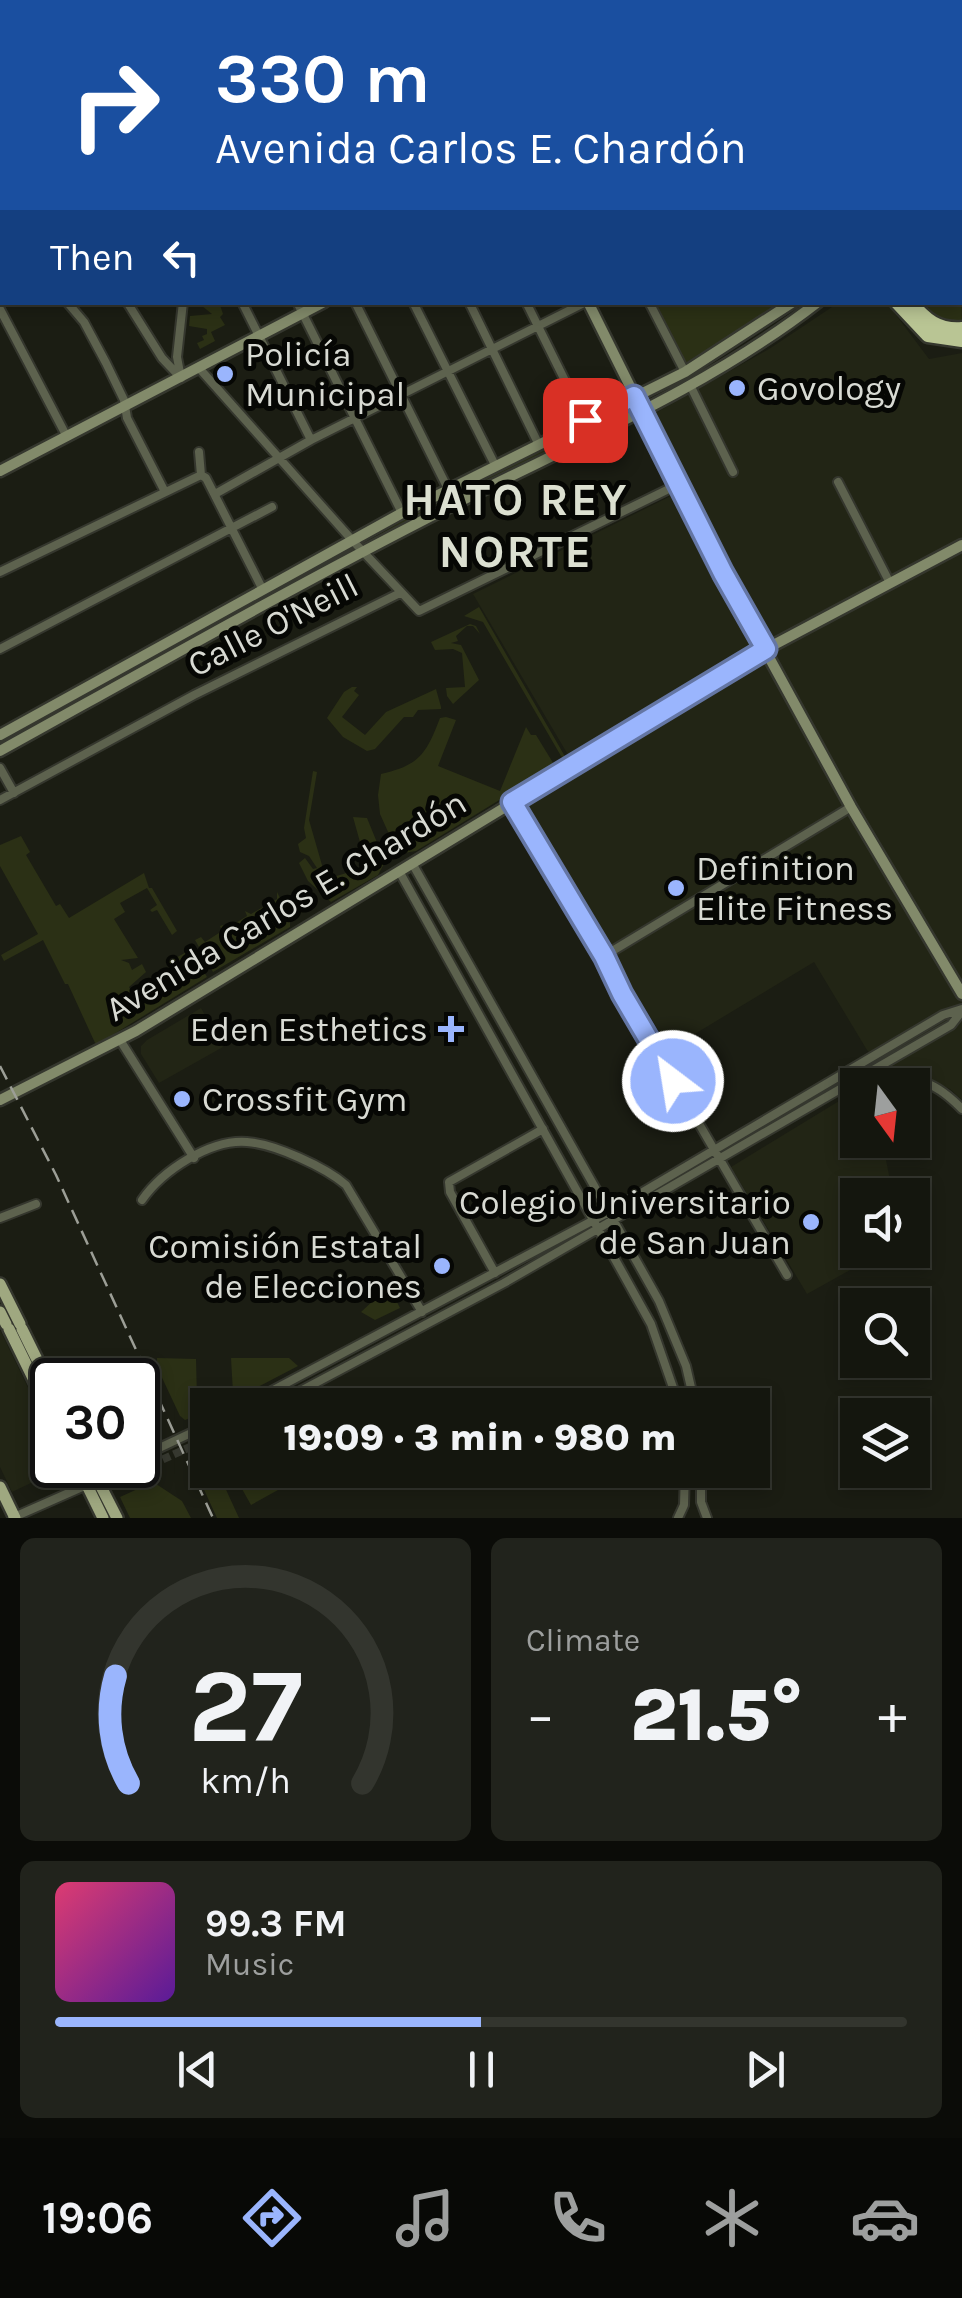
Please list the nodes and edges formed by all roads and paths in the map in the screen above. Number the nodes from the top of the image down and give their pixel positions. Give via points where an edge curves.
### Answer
1 (69, 305) edge
2 (129, 305) edge
3 (183, 305) edge
4 (243, 305) edge
5 (356, 305) edge
6 (415, 305) edge
7 (470, 305) edge
8 (528, 305) edge
9 (581, 305) edge
10 (588, 305) edge
11 (651, 305) edge
12 (788, 305) edge
13 (814, 305) edge
14 (901, 305) edge
15 (913, 305) edge
16 (300, 308) edge
17 (0, 309) edge
18 (538, 326) junction
19 (962, 329) edge
20 (258, 336) junction
21 (962, 340) edge
22 (492, 349) junction
23 (198, 368) junction
24 (448, 371) junction
25 (685, 372) junction
26 (180, 378) junction
27 (690, 385) junction
28 (401, 394) junction
29 (634, 396) junction
30 (124, 408) junction
31 (641, 410) junction
32 (354, 418) junction
33 (585, 420) junction
34 (67, 438) junction
35 (311, 440) junction
36 (538, 444) junction
37 (199, 452) dead end
38 (278, 457) junction
39 (495, 465) junction
40 (2, 466) edge
41 (732, 472) dead end
42 (200, 475) junction
43 (838, 482) dead end
44 (677, 485) junction
45 (448, 489) junction
46 (164, 490) junction
47 (215, 494) junction
48 (272, 507) dead end
49 (402, 512) junction
50 (233, 528) junction
51 (352, 540) junction
52 (962, 545) edge
53 (362, 552) junction
54 (0, 572) edge
55 (890, 584) junction
56 (263, 590) junction
57 (400, 592) junction
58 (747, 615) junction
59 (790, 636) junction
60 (0, 649) edge
61 (766, 649) junction
62 (0, 736) edge
63 (0, 751) edge
64 (0, 768) edge
65 (14, 793) junction
66 (0, 800) edge
67 (512, 802) junction
68 (851, 807) junction
69 (412, 863) junction
70 (399, 871) junction
71 (604, 956) junction
72 (962, 994) edge
73 (962, 1010) edge
74 (120, 1040) junction
75 (930, 1084) edge
76 (840, 1091) edge
77 (836, 1092) junction
78 (0, 1100) edge
79 (962, 1109) edge
80 (543, 1128) junction
81 (718, 1156) junction
82 (194, 1158) junction
83 (142, 1200) dead end
84 (36, 1204) dead end
85 (609, 1212) junction
86 (0, 1218) edge
87 (594, 1220) junction
88 (614, 1221) junction
89 (599, 1230) junction
90 (495, 1273) junction
91 (787, 1274) dead end
92 (0, 1284) edge
93 (653, 1290) junction
94 (638, 1299) junction
95 (0, 1312) edge
96 (422, 1312) junction
97 (14, 1326) junction
98 (33, 1358) edge
99 (30, 1364) edge
100 (277, 1388) edge
101 (306, 1388) edge
102 (673, 1388) edge
103 (691, 1388) edge
104 (190, 1433) edge
105 (160, 1448) edge
106 (0, 1487) edge
107 (81, 1488) edge
108 (98, 1488) edge
109 (101, 1488) edge
110 (684, 1488) edge
111 (701, 1488) edge
112 (701, 1497) junction
113 (684, 1500) junction
114 (13, 1518) edge
115 (103, 1518) edge
116 (117, 1518) edge
117 (678, 1518) edge
118 (707, 1518) edge

1 - 30 street via 84,322
2 - 26 street
3 - 26 street
4 - 20 street
5 - 28 street
6 - 24 street
7 - 22 street
8 - 18 street
9 - 18 street
10 - 29 street
11 - 25 street
12 - 25 street
13 - 27 street
14 - 21 highway via 928,334
15 - 19 highway via 936,326
16 - 20 street
16 - 32 street
17 - 34 street
18 - 22 street
18 - 33 street
20 - 23 street
20 - 35 street
22 - 24 street
22 - 36 street
23 - 26 street
23 - 38 street
24 - 28 street
24 - 39 street
25 - 29 street
26 - 30 street
27 - 31 street
27 - 41 street
28 - 32 street
28 - 45 street
29 - 31 street
29 - 33 street
30 - 34 street
30 - 46 street
31 - 44 street
31 - 53 street
32 - 35 street
32 - 49 street
33 - 36 street
34 - 40 street
35 - 38 street
36 - 39 street
37 - 42 street
38 - 47 street
38 - 51 street
39 - 45 street
42 - 46 street
42 - 47 street
43 - 55 street
44 - 57 street, Calle O'Neill via 422,610
44 - 58 street
45 - 49 street
46 - 54 street
47 - 50 street
48 - 50 street
49 - 51 street
50 - 56 street
50 - 60 street
51 - 53 street
51 - 56 street
52 - 55 street, Avenida Carlos E. Chardón
53 - 57 street
53 - 63 street
55 - 59 street, Avenida Carlos E. Chardón
56 - 62 street
57 - 65 street, Calle O'Neill
58 - 59 street via 768,633
58 - 61 street
59 - 61 street, Avenida Carlos E. Chardón
61 - 67 street, Avenida Carlos E. Chardón
61 - 68 street
64 - 65 street
65 - 66 street, Calle O'Neill
67 - 69 street, Avenida Carlos E. Chardón
67 - 71 street
68 - 71 street
68 - 72 street
69 - 70 street, Avenida Carlos E. Chardón
69 - 85 street
70 - 74 street, Avenida Carlos E. Chardón
70 - 80 street
71 - 81 street
73 - 77 street via 951,1024
73 - 81 street via 943,1014
74 - 78 street, Avenida Carlos E. Chardón
74 - 82 street
75 - 79 street
76 - 77 street
77 - 81 street
80 - 87 street
80 - 90 street via 450,1182
81 - 85 street
81 - 88 street
81 - 91 street
82 - 83 street via 160,1178
82 - 96 street via 252,1142 334,1176 350,1190
84 - 86 street
85 - 87 street
85 - 88 street
87 - 89 street
87 - 90 street
88 - 89 street
88 - 93 street
89 - 94 street
89 - 101 street
90 - 96 street
92 - 97 main road
93 - 94 street
93 - 103 street
94 - 102 street
95 - 97 main road
96 - 100 street
97 - 98 main road
97 - 99 main road
104 - 105 street
106 - 114 main road
107 - 114 street
108 - 115 main road
109 - 116 main road
110 - 113 street
111 - 112 street
112 - 113 street
112 - 118 street
113 - 117 street

